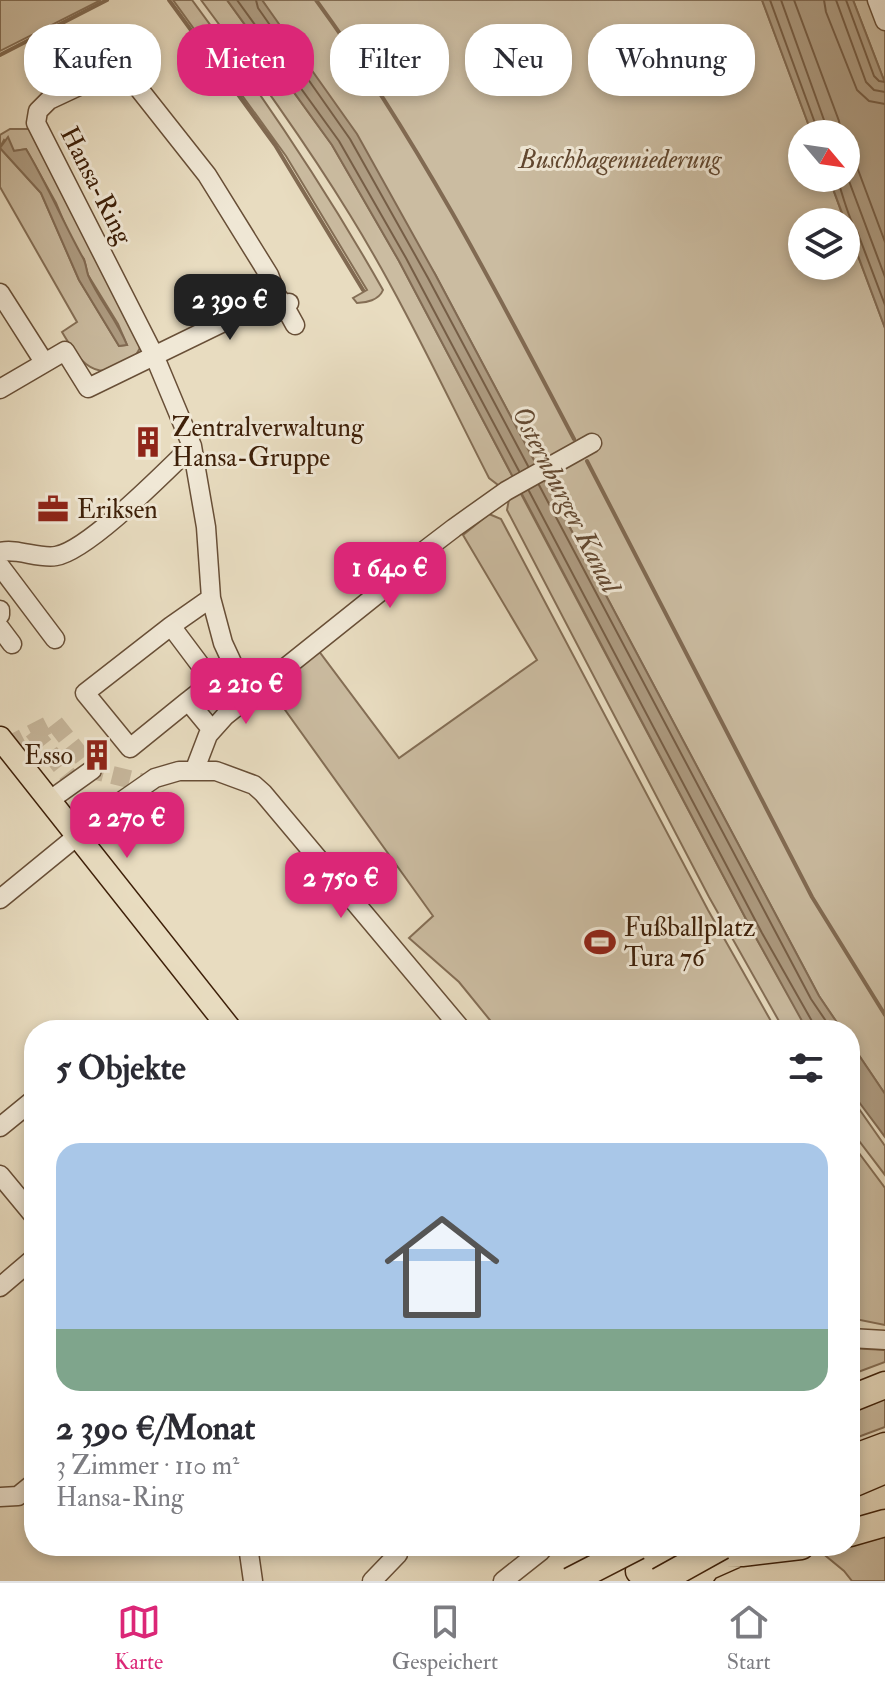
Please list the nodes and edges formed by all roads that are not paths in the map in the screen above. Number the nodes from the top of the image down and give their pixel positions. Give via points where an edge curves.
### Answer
1 (877, 0) edge
2 (885, 21) edge
3 (0, 293) edge
4 (283, 301) junction
5 (295, 325) dead end
6 (154, 355) junction
7 (44, 362) junction
8 (0, 389) edge
9 (592, 443) dead end
10 (192, 446) junction
11 (0, 552) edge
12 (0, 566) edge
13 (211, 598) junction
14 (171, 626) junction
15 (55, 639) dead end
16 (248, 697) junction
17 (188, 701) junction
18 (212, 730) junction
19 (2, 745) edge
20 (195, 769) junction
21 (92, 770) dead end
22 (50, 800) junction
23 (78, 835) junction
24 (0, 899) edge
25 (223, 1020) edge
26 (454, 1020) edge
27 (24, 1108) edge
28 (0, 1127) edge
29 (0, 1175) edge
30 (24, 1204) edge
31 (24, 1267) edge
32 (0, 1287) edge
33 (860, 1339) edge
34 (885, 1340) edge
35 (885, 1385) edge
36 (860, 1395) edge
37 (885, 1446) edge
38 (860, 1455) edge
39 (885, 1459) edge
40 (860, 1469) edge
41 (885, 1470) edge
42 (860, 1481) edge
43 (24, 1491) edge
44 (0, 1497) edge
45 (885, 1523) edge
46 (860, 1530) edge
47 (249, 1556) edge
48 (396, 1556) edge
49 (535, 1556) edge
50 (684, 1556) edge
51 (722, 1556) edge
52 (649, 1561) edge
53 (253, 1581) edge
54 (372, 1581) edge
55 (503, 1581) edge
56 (570, 1581) edge
57 (596, 1581) edge
58 (697, 1581) edge

1 - 2 street
3 - 7 street
4 - 5 street, Hansa-Ring
4 - 6 street
4 - 6 street, Hansa-Ring via 207,175 128,75 113,70 49,100 38,111 36,123
6 - 7 street via 88,388 65,351
6 - 10 street, Hansa-Ring
7 - 8 street
9 - 16 street via 502,494 416,557
10 - 11 street via 73,550 54,556
10 - 13 street, Hansa-Ring
12 - 15 street
13 - 14 street
13 - 16 street, Hansa-Ring via 223,643
14 - 17 street via 207,674 207,686
14 - 17 street via 85,693 130,748
16 - 18 street
17 - 18 street
18 - 20 street
19 - 22 main road
20 - 23 street via 145,783
20 - 26 street via 231,775 263,793
21 - 22 street
22 - 23 main road
23 - 24 street
23 - 25 main road
27 - 28 street
29 - 30 street
31 - 32 street
33 - 34 street
35 - 36 highway
37 - 38 highway
39 - 40 street
41 - 42 highway
43 - 44 street
45 - 46 highway
47 - 53 street
48 - 54 street
49 - 55 street
50 - 52 highway, bridge
51 - 58 highway
52 - 56 highway, bridge
52 - 57 main road

